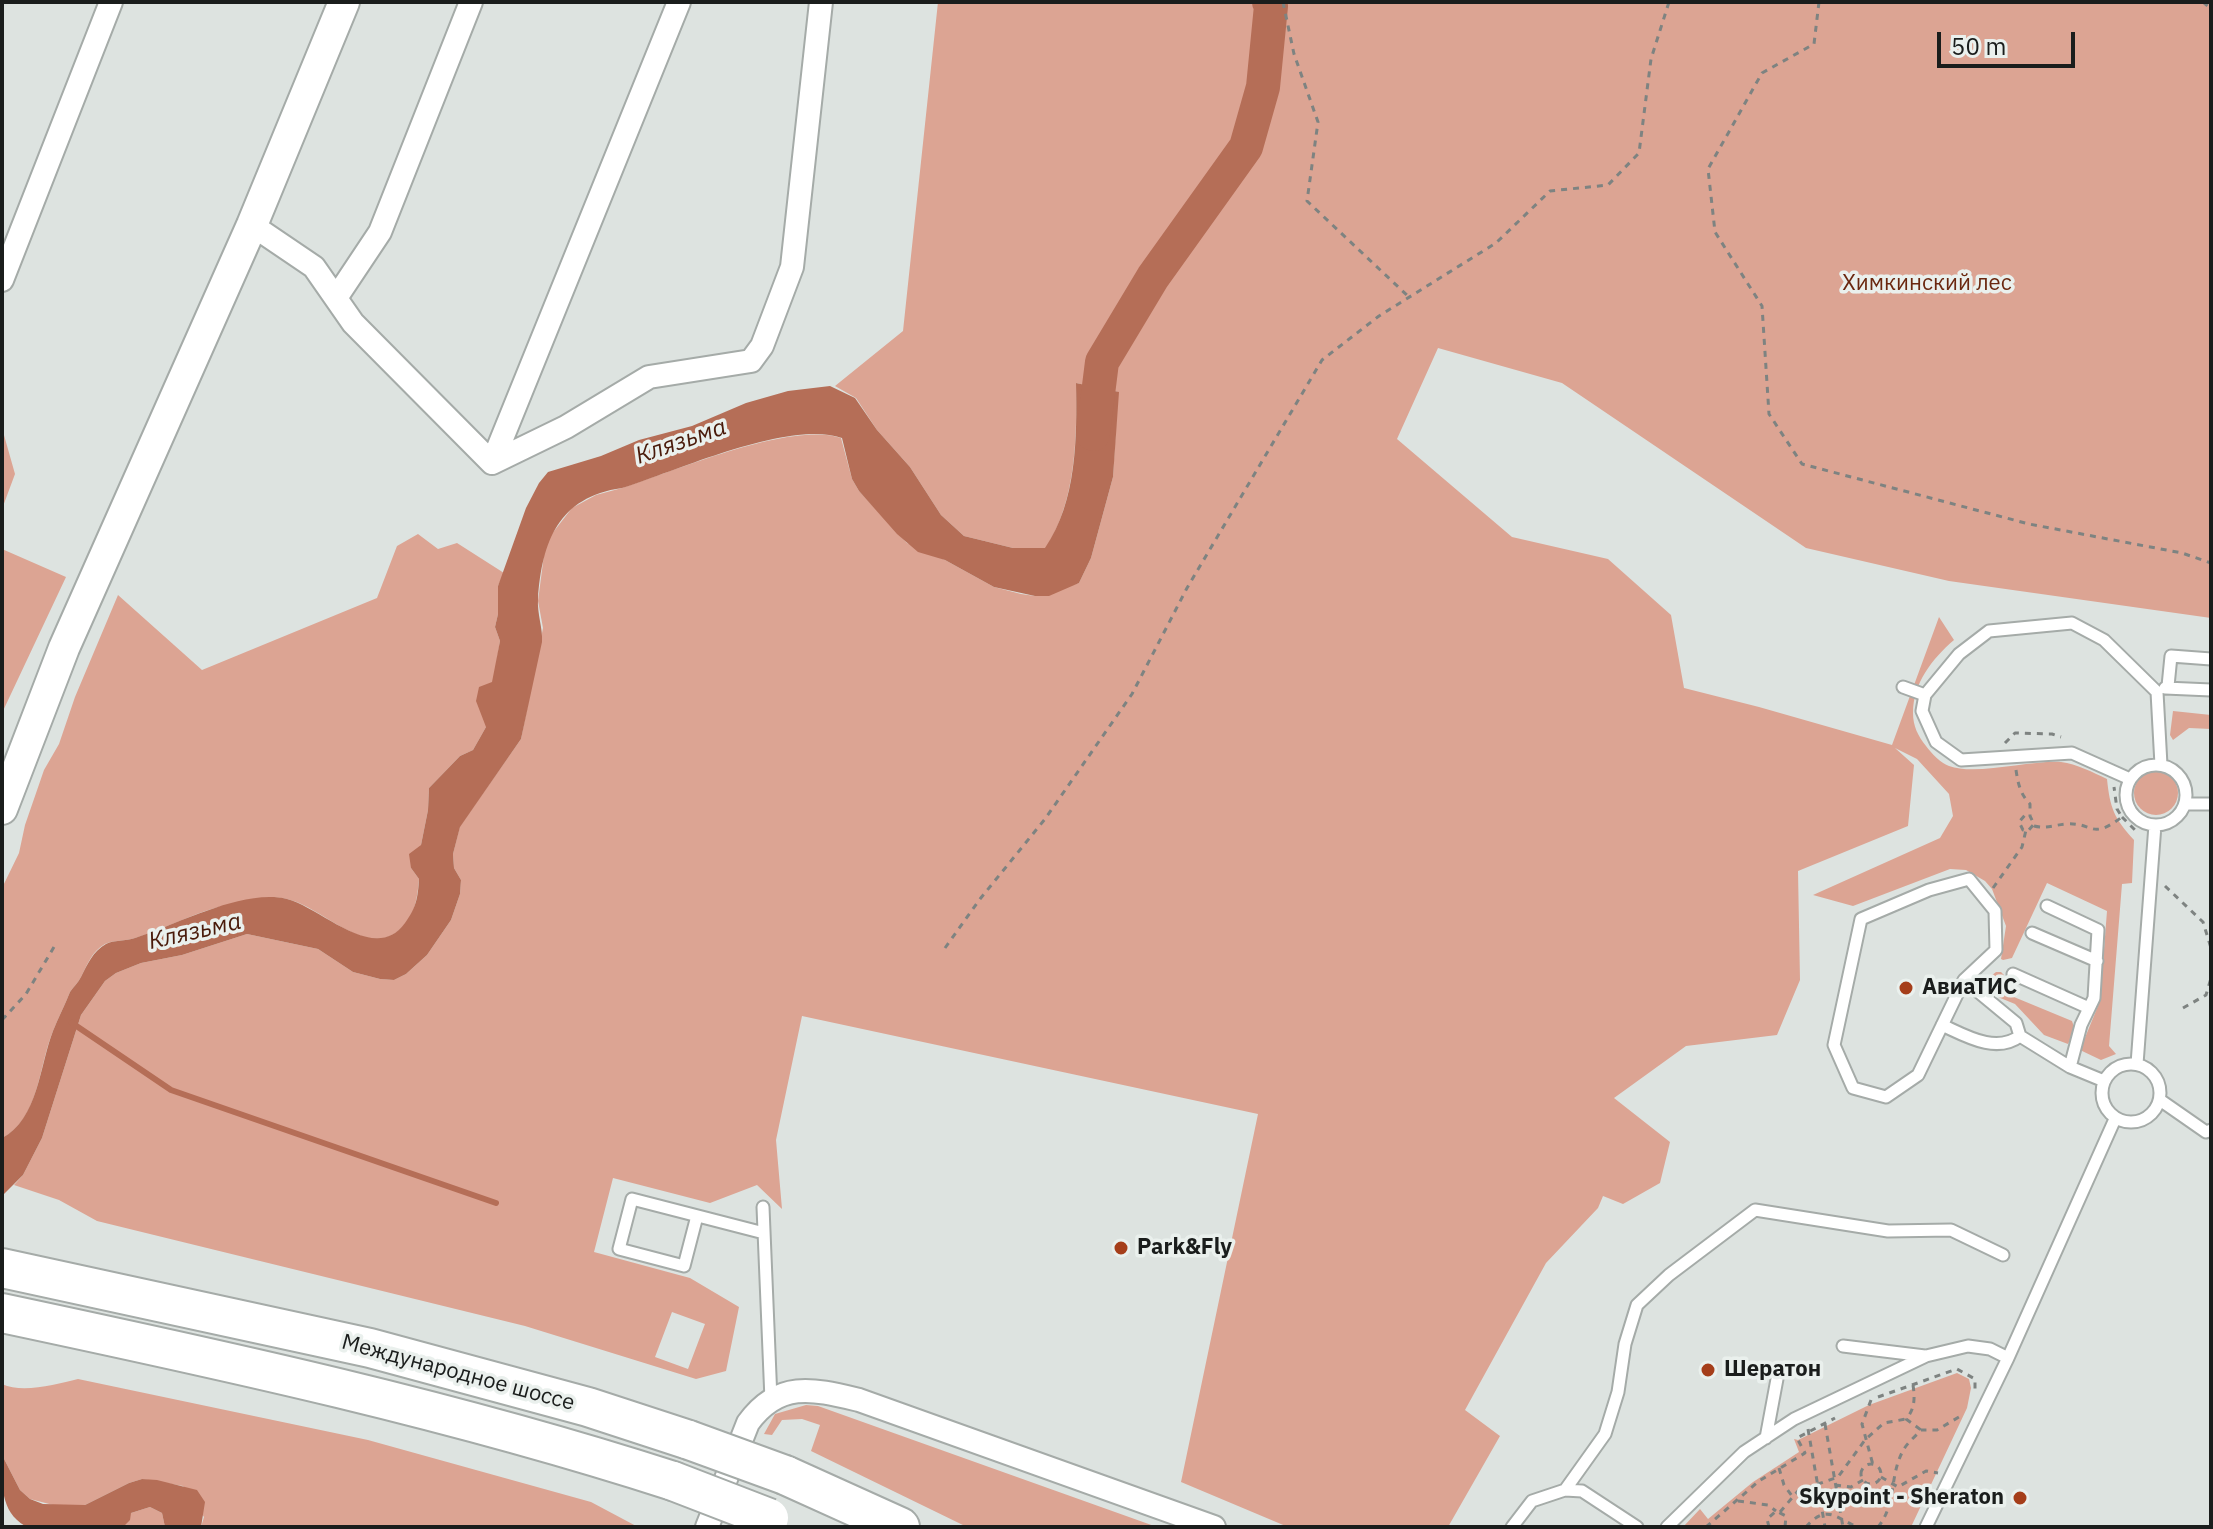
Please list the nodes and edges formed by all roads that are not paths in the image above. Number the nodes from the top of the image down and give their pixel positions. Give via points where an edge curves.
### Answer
1 (111, 2) edge
2 (344, 2) edge
3 (471, 2) edge
4 (679, 2) edge
5 (821, 2) edge
6 (252, 225) junction
7 (2, 280) edge
8 (336, 298) junction
9 (492, 463) junction
10 (2211, 659) edge
11 (1903, 687) dead end
12 (2163, 689) junction
13 (2211, 690) edge
14 (1925, 695) junction
15 (2161, 765) junction
16 (2130, 779) junction
17 (2185, 804) junction
18 (2211, 804) edge
19 (2, 809) edge
20 (2155, 825) junction
21 (2047, 906) dead end
22 (2032, 933) dead end
23 (2097, 961) junction
24 (2013, 974) dead end
25 (1964, 980) junction
26 (2089, 1008) junction
27 (1942, 1025) junction
28 (2020, 1036) junction
29 (2137, 1064) junction
30 (2070, 1067) junction
31 (2104, 1081) junction
32 (2160, 1100) junction
33 (2115, 1119) junction
34 (2211, 1130) edge
35 (763, 1207) dead end
36 (697, 1216) junction
37 (764, 1233) junction
38 (2003, 1255) dead end
39 (17, 1271) edge
40 (13, 1315) edge
41 (1843, 1346) dead end
42 (1926, 1356) junction
43 (2008, 1358) junction
44 (1777, 1379) dead end
45 (771, 1400) junction
46 (1766, 1438) junction
47 (1565, 1490) junction
48 (780, 1522) edge
49 (707, 1527) edge
50 (900, 1527) edge
51 (1214, 1527) edge
52 (1512, 1527) edge
53 (1637, 1527) edge
54 (1667, 1527) edge
55 (1926, 1527) edge

1 - 7 street
2 - 6 street
3 - 8 street via 380,232
4 - 9 street
5 - 9 street via 792,267 762,346 751,361 649,377
6 - 8 street via 314,267
6 - 19 street via 64,648
8 - 9 street via 353,323
10 - 12 lane via 2171,656
11 - 14 lane
12 - 13 lane
12 - 14 lane via 2104,640 2072,623 1989,631 1959,654
12 - 15 lane
14 - 16 lane via 1922,711 1936,742 1961,760 2072,753
15 - 16 lane via 2143,767
15 - 17 lane via 2184,783
16 - 20 lane via 2129,810
17 - 18 lane
17 - 20 lane via 2177,817
20 - 29 lane
21 - 23 lane via 2098,930
22 - 23 lane
23 - 26 lane
24 - 26 lane
25 - 27 lane
25 - 27 lane via 1996,950 1995,911 1969,879 1861,919 1834,1045 1853,1088 1886,1097 1918,1075
25 - 28 lane via 2016,1023
26 - 30 lane
27 - 28 lane via 1996,1045
28 - 30 lane
29 - 31 lane via 2118,1067
29 - 32 lane via 2153,1074
30 - 31 lane
31 - 33 lane via 2101,1098
32 - 33 lane via 2142,1121
32 - 34 lane via 2206,1132
33 - 43 lane
35 - 37 lane
36 - 36 lane via 684,1266 619,1249 632,1199
36 - 37 lane
37 - 45 lane
38 - 47 lane via 1951,1230 1888,1231 1755,1210 1637,1305 1605,1434
39 - 50 highway, Международное шоссе, bridge via 399,1355 588,1407 785,1475
40 - 48 highway, Международное шоссе, bridge via 360,1391 575,1449
41 - 42 lane
42 - 43 lane via 1968,1346
42 - 46 lane
43 - 55 lane
44 - 46 lane
45 - 49 street via 748,1423
45 - 51 street via 804,1389 859,1400
46 - 54 lane via 1724,1470
47 - 52 lane via 1532,1501
47 - 53 lane via 1589,1494

